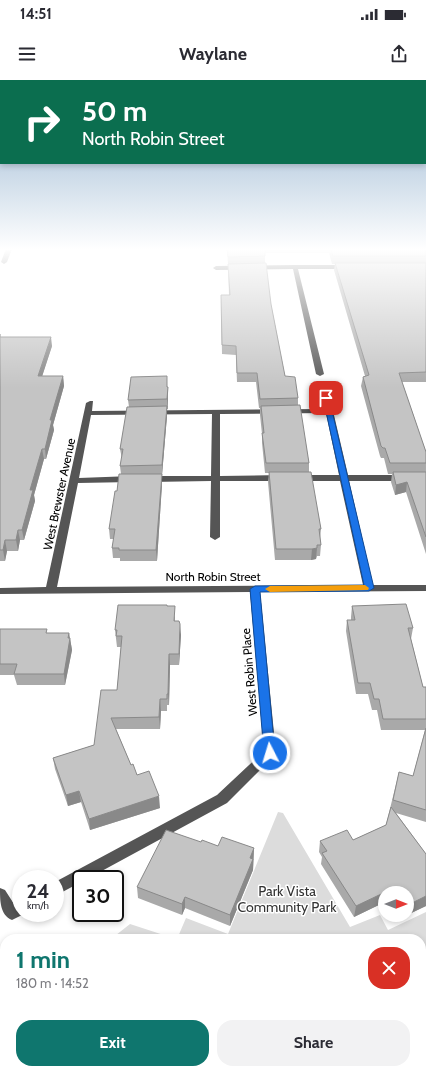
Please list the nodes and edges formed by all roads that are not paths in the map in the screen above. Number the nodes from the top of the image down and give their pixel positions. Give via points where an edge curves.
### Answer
1 (302, 295) edge
2 (320, 374) dead end
3 (326, 398) dead end
4 (90, 403) dead end
5 (329, 411) junction
6 (88, 413) junction
7 (216, 413) junction
8 (216, 478) junction
9 (344, 478) junction
10 (426, 478) edge
11 (74, 480) junction
12 (215, 537) dead end
13 (369, 588) junction
14 (426, 588) edge
15 (255, 589) junction
16 (51, 590) junction
17 (0, 591) edge
18 (64, 885) edge
19 (0, 895) edge
20 (12, 913) edge

1 - 2 street
3 - 5 street
4 - 6 street, West Brewster Avenue
5 - 7 street
5 - 9 street
6 - 7 street
6 - 11 street, West Brewster Avenue
7 - 8 street
8 - 9 street
8 - 11 street
8 - 12 street
9 - 10 street
9 - 13 street
11 - 16 street, West Brewster Avenue
13 - 14 street, North Robin Street
13 - 15 street, North Robin Street
15 - 16 street, North Robin Street
15 - 18 street, West Robin Place via 270,753 222,799
16 - 17 street, North Robin Street
19 - 20 street

